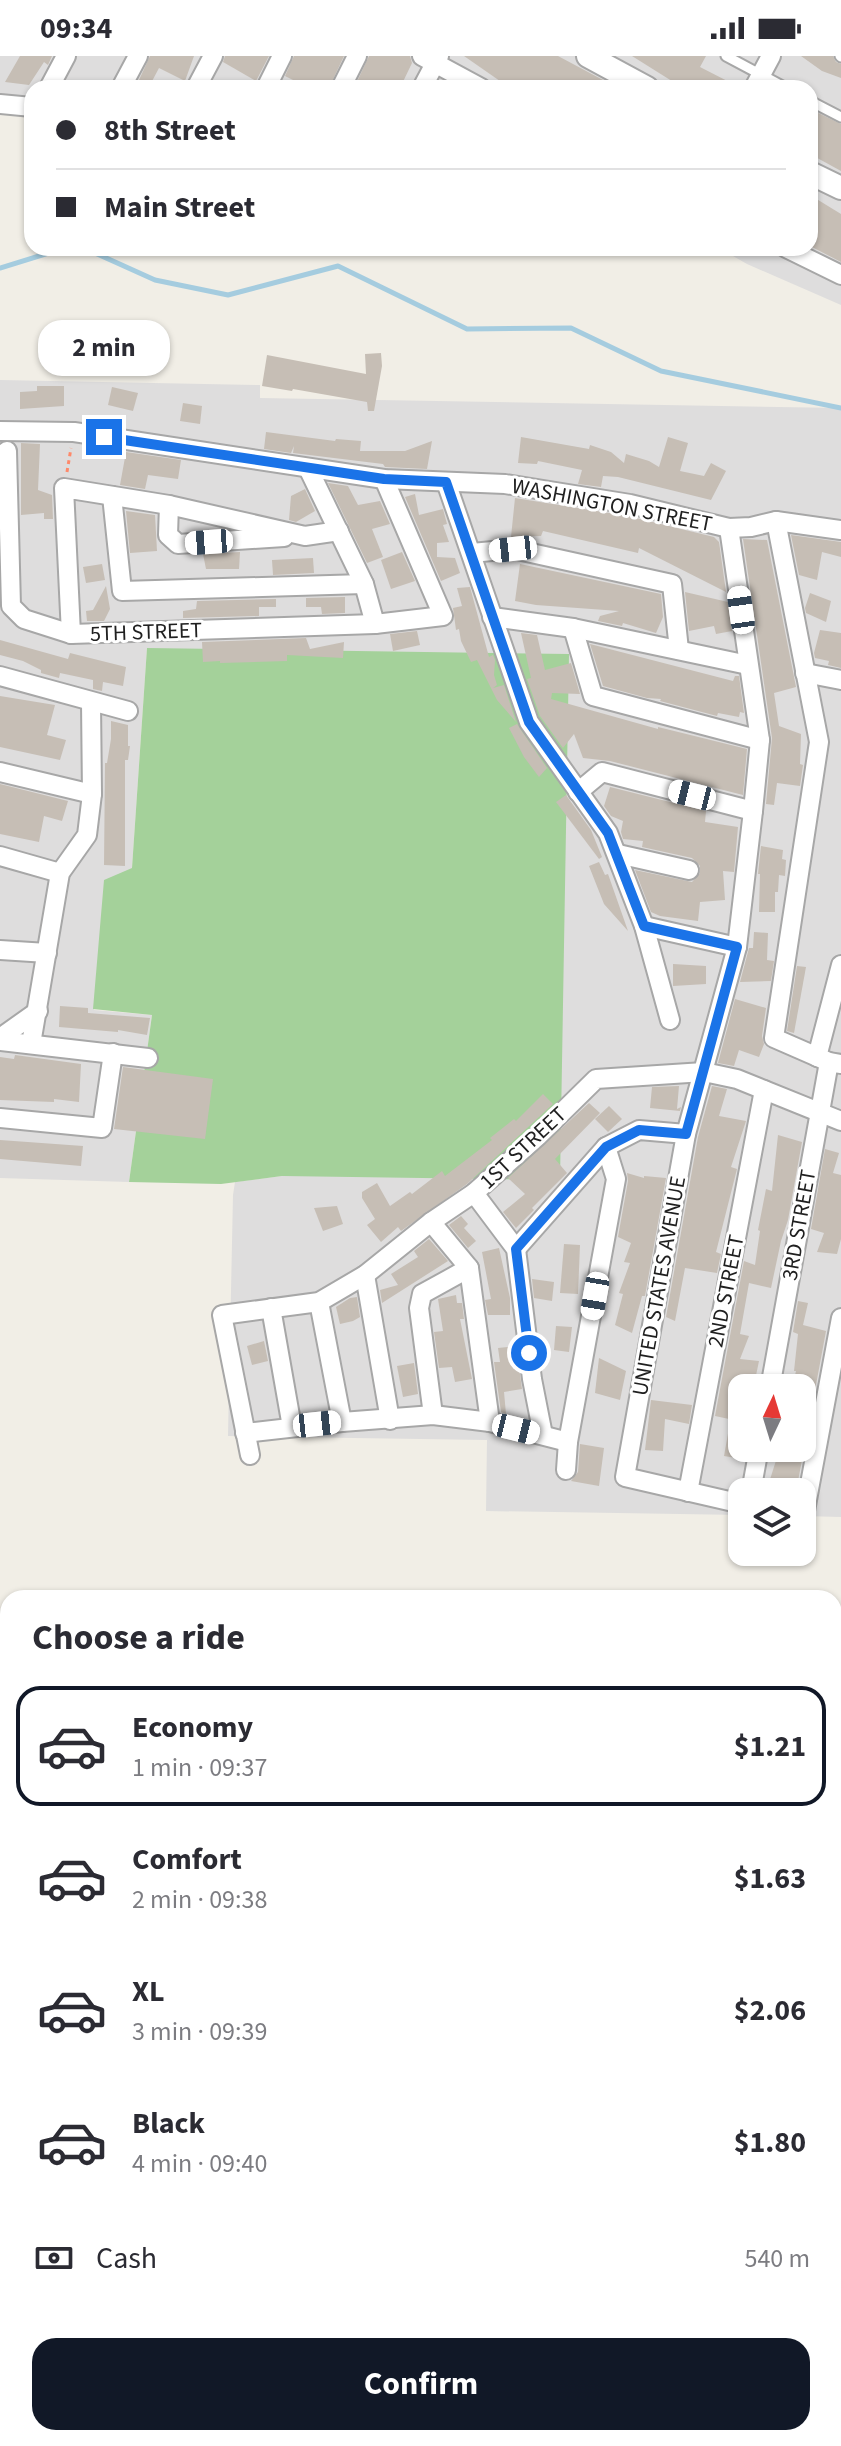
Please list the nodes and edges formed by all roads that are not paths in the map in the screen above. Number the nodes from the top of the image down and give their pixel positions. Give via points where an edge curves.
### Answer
1 (66, 56) edge
2 (138, 56) edge
3 (213, 56) edge
4 (282, 56) edge
5 (357, 56) edge
6 (588, 56) edge
7 (726, 56) edge
8 (771, 56) edge
9 (432, 58) edge
10 (53, 80) edge
11 (125, 80) edge
12 (200, 80) edge
13 (270, 80) edge
14 (345, 80) edge
15 (425, 80) edge
16 (468, 80) edge
17 (632, 80) edge
18 (756, 80) edge
19 (759, 80) edge
20 (0, 104) edge
21 (818, 105) edge
22 (24, 106) edge
23 (841, 117) edge
24 (818, 177) edge
25 (841, 188) edge
26 (802, 256) edge
27 (841, 275) edge
28 (4, 431) edge
29 (7, 451) dead end
30 (308, 468) junction
31 (384, 479) junction
32 (446, 482) junction
33 (112, 496) junction
34 (169, 505) junction
35 (776, 521) junction
36 (729, 528) junction
37 (841, 530) edge
38 (339, 531) junction
39 (305, 536) junction
40 (472, 553) junction
41 (364, 584) junction
42 (492, 617) junction
43 (375, 624) junction
44 (573, 628) junction
45 (71, 634) junction
46 (679, 650) junction
47 (748, 665) junction
48 (805, 673) junction
49 (0, 676) edge
50 (841, 680) edge
51 (91, 703) junction
52 (128, 711) dead end
53 (760, 740) junction
54 (0, 772) edge
55 (578, 792) junction
56 (92, 794) junction
57 (753, 811) junction
58 (618, 854) junction
59 (0, 856) edge
60 (689, 870) dead end
61 (60, 873) junction
62 (644, 926) junction
63 (737, 947) junction
64 (0, 950) edge
65 (47, 953) junction
66 (841, 965) edge
67 (38, 1011) junction
68 (670, 1020) dead end
69 (0, 1040) edge
70 (31, 1044) junction
71 (113, 1053) junction
72 (148, 1058) dead end
73 (829, 1061) edge
74 (704, 1072) junction
75 (764, 1090) junction
76 (819, 1112) junction
77 (0, 1118) edge
78 (841, 1121) edge
79 (686, 1134) junction
80 (606, 1147) junction
81 (474, 1193) junction
82 (431, 1222) junction
83 (516, 1249) junction
84 (469, 1268) junction
85 (365, 1275) junction
86 (319, 1302) junction
87 (271, 1308) junction
88 (841, 1318) edge
89 (772, 1374) edge
90 (433, 1415) junction
91 (390, 1420) junction
92 (342, 1422) junction
93 (490, 1422) junction
94 (292, 1427) junction
95 (245, 1433) junction
96 (543, 1435) junction
97 (568, 1442) junction
98 (250, 1455) dead end
99 (566, 1470) dead end
100 (810, 1478) edge
101 (688, 1492) junction
102 (728, 1501) edge

1 - 10 street
2 - 11 street
3 - 12 street
4 - 13 street
5 - 14 street
6 - 17 street
7 - 18 lane
8 - 19 street
9 - 15 street
9 - 16 street
20 - 22 street
21 - 23 lane
24 - 25 street
26 - 27 street
28 - 30 street, WASHINGTON STREET via 74,432
29 - 45 street, 5TH STREET via 11,606 24,619
30 - 31 street, WASHINGTON STREET
30 - 38 street
31 - 32 street, WASHINGTON STREET
31 - 43 street, 5TH STREET via 443,616
32 - 36 street, WASHINGTON STREET via 505,484 615,501
32 - 40 street
33 - 34 street
33 - 41 street via 122,591
33 - 45 street via 64,488
34 - 39 street
34 - 39 street via 168,535 178,544
35 - 36 street, WASHINGTON STREET
35 - 37 street, WASHINGTON STREET
35 - 48 street
36 - 47 street, UNITED STATES AVENUE
38 - 39 street
38 - 41 street
40 - 42 street
40 - 46 street via 513,549 672,584
41 - 43 street
42 - 44 street
42 - 55 street via 529,722
43 - 45 street, 5TH STREET
44 - 46 street
44 - 53 street via 593,696
46 - 47 street
47 - 53 street, UNITED STATES AVENUE
48 - 50 street
48 - 73 street via 819,742 774,1038
49 - 51 street
51 - 52 street
51 - 56 street
53 - 57 street, UNITED STATES AVENUE
54 - 56 street
55 - 57 street via 602,772
55 - 58 street
56 - 61 street via 87,835
57 - 63 street, UNITED STATES AVENUE
58 - 60 street
58 - 62 street
59 - 61 street
61 - 65 street
62 - 63 street
62 - 68 street
63 - 74 street, UNITED STATES AVENUE
64 - 65 street
65 - 67 street
66 - 73 street
67 - 69 street
67 - 70 street
69 - 70 street
70 - 71 street
71 - 72 street
71 - 77 street via 102,1128
73 - 76 street, 3RD STREET
74 - 75 street, 1ST STREET
74 - 79 street, UNITED STATES AVENUE
74 - 81 street, 1ST STREET via 596,1079
75 - 76 street, 1ST STREET
75 - 101 street, 2ND STREET
76 - 78 street, 1ST STREET
76 - 89 street, 3RD STREET
79 - 80 street via 639,1130
79 - 101 street, UNITED STATES AVENUE via 625,1477
80 - 83 street
80 - 97 street via 616,1179
81 - 82 street, 1ST STREET
81 - 83 street
82 - 84 street
82 - 85 street, 1ST STREET
83 - 96 street
84 - 90 street via 422,1294 419,1308
84 - 93 street
85 - 86 street, 1ST STREET
85 - 91 street
86 - 87 street, 1ST STREET
86 - 92 street
87 - 94 street
87 - 95 street, 1ST STREET via 222,1315
88 - 100 street
90 - 91 street
90 - 93 street
91 - 92 street
92 - 94 street
93 - 96 street
94 - 95 street
95 - 98 street
96 - 97 street
97 - 99 street
101 - 102 street

